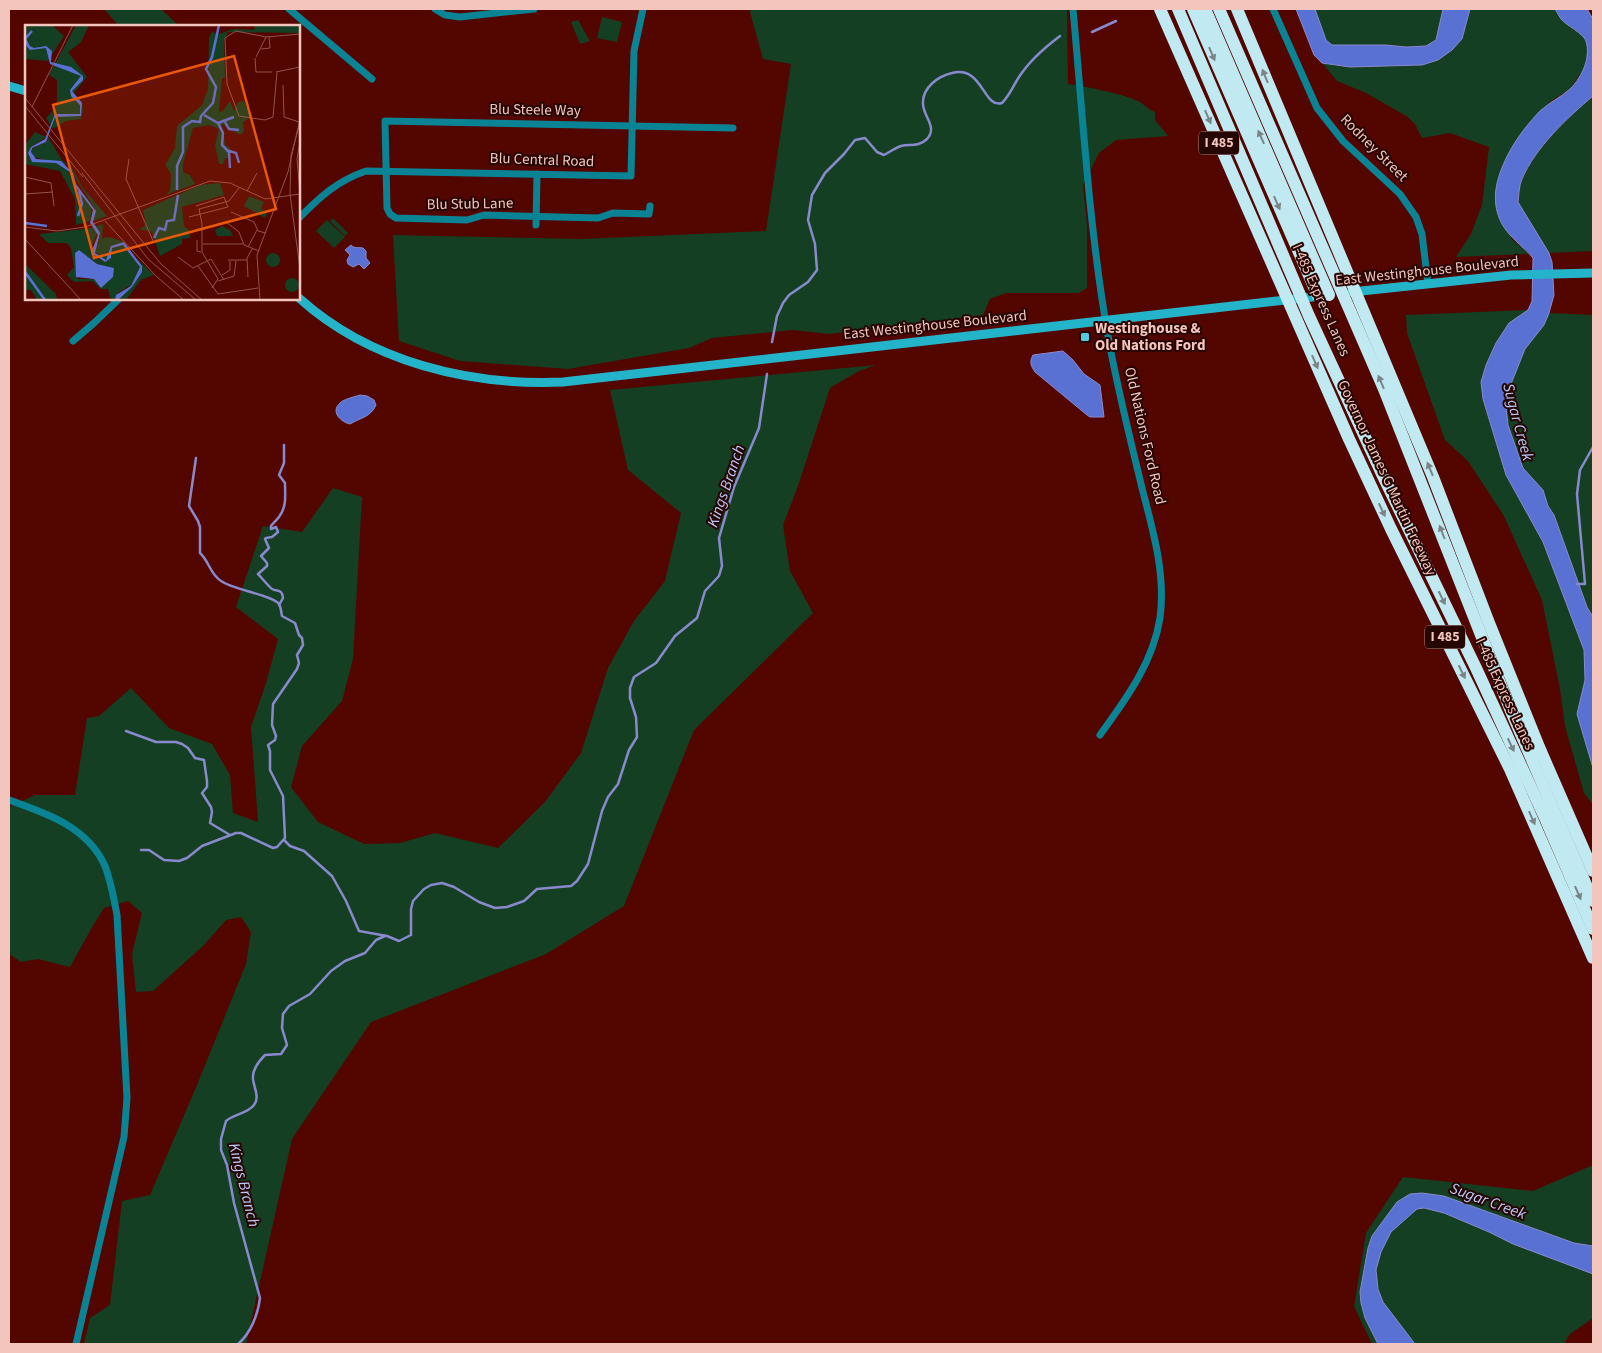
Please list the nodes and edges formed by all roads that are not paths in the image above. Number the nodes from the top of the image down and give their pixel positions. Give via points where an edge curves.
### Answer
1 (289, 9) edge
2 (435, 9) edge
3 (534, 9) edge
4 (642, 9) edge
5 (1073, 9) edge
6 (1160, 9) edge
7 (1178, 9) edge
8 (1193, 9) edge
9 (1205, 9) edge
10 (1219, 9) edge
11 (1237, 9) edge
12 (1273, 9) edge
13 (372, 79) dead end
14 (9, 86) edge
15 (25, 92) edge
16 (632, 126) junction
17 (733, 128) dead end
18 (387, 170) junction
19 (537, 174) junction
20 (650, 206) dead end
21 (536, 216) junction
22 (300, 217) edge
23 (536, 225) dead end
24 (1338, 267) junction
25 (1593, 273) edge
26 (1428, 284) junction
27 (1323, 295) junction
28 (300, 299) edge
29 (118, 300) edge
30 (1357, 310) junction
31 (1106, 320) junction
32 (73, 341) dead end
33 (1382, 474) junction
34 (1430, 607) junction
35 (1100, 735) dead end
36 (9, 800) edge
37 (1593, 871) edge
38 (1593, 901) edge
39 (1593, 928) edge
40 (1593, 958) edge
41 (76, 1344) edge

1 - 13 street
2 - 3 street via 445,15 460,16
4 - 16 street, Blu Central Road via 634,51
5 - 31 street, Old Nations Ford Road via 1094,247
6 -> 34 highway, Governor James G Martin Freeway / I 485 via 1349,439
7 - 33 highway, I-485 Express Lanes / I 485 via 1309,316
8 -> 27 highway
27 -> 9 highway
10 - 24 highway, I-485 Express Lanes / I 485
24 -> 11 highway, I 485
12 - 26 street, Rodney Street via 1317,108 1343,141 1400,194 1416,217 1422,234
14 - 15 main road
16 - 17 street, Blu Steele Way
16 - 18 street, Blu Steele Way via 385,121
16 - 19 street, Blu Central Road via 631,176
18 - 19 street, Blu Central Road
18 - 21 street, Blu Stub Lane via 387,208 396,218 467,220 484,215
18 - 22 street, Blu Central Road via 366,171 348,177 333,186
19 - 21 street
20 - 21 street, Blu Stub Lane via 649,214 613,213 598,218
21 - 23 street
24 - 30 highway, I 485
25 - 26 main road, East Westinghouse Boulevard
26 - 27 main road, East Westinghouse Boulevard
27 - 31 main road, East Westinghouse Boulevard
28 - 31 main road, East Westinghouse Boulevard via 344,330 407,360 466,376 541,383
29 - 32 street
37 -> 30 highway, I 485 via 1492,632 1433,477
38 -> 30 highway, I-485 Express Lanes / I 485 via 1511,711
31 - 35 street, Old Nations Ford Road via 1156,544 1161,599 1158,627 1148,659
33 - 34 highway
33 -> 39 highway, I-485 Express Lanes / I 485 via 1476,668
34 -> 40 highway, Governor James G Martin Freeway / I 485 via 1510,769
36 - 41 street via 46,813 75,829 94,847 104,866 117,915 127,1098 124,1138

